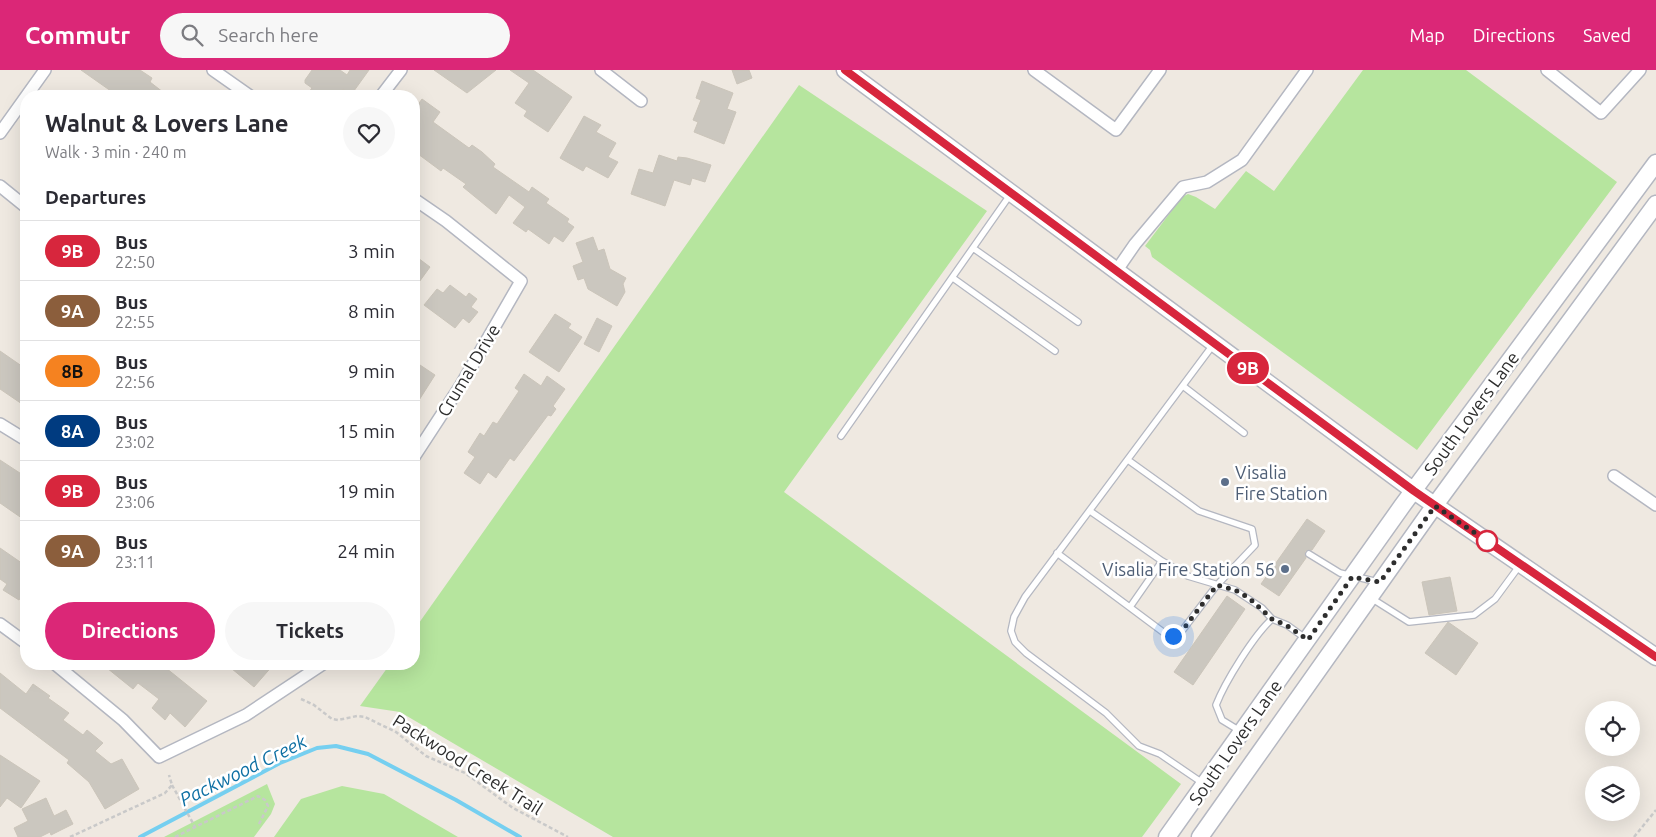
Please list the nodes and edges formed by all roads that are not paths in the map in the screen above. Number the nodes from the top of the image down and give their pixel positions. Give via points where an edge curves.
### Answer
1 (45, 70) edge
2 (213, 70) edge
3 (400, 70) edge
4 (601, 70) edge
5 (845, 70) edge
6 (1034, 70) edge
7 (1160, 70) edge
8 (1307, 70) edge
9 (1547, 70) edge
10 (1640, 70) edge
11 (863, 75) edge
12 (30, 90) edge
13 (241, 90) edge
14 (385, 90) edge
15 (641, 101) dead end
16 (20, 104) edge
17 (0, 132) edge
18 (1656, 163) edge
19 (0, 186) edge
20 (1011, 193) junction
21 (20, 202) edge
22 (420, 203) edge
23 (1656, 204) edge
24 (974, 248) junction
25 (1117, 270) junction
26 (953, 278) junction
27 (1078, 322) dead end
28 (1214, 343) junction
29 (1055, 351) dead end
30 (1183, 386) junction
31 (0, 424) edge
32 (1244, 433) dead end
33 (20, 436) edge
34 (841, 436) dead end
35 (420, 448) edge
36 (1128, 460) junction
37 (1614, 476) dead end
38 (1414, 491) junction
39 (1656, 505) edge
40 (1435, 506) junction
41 (1090, 511) junction
42 (1057, 553) junction
43 (1309, 554) dead end
44 (1162, 562) junction
45 (1521, 564) junction
46 (1352, 577) junction
47 (1380, 582) junction
48 (1217, 585) junction
49 (1370, 597) junction
50 (1130, 607) junction
51 (1272, 619) junction
52 (0, 624) edge
53 (20, 639) edge
54 (1308, 640) junction
55 (1656, 657) edge
56 (62, 670) edge
57 (314, 670) edge
58 (1242, 732) junction
59 (1205, 785) junction
60 (1167, 837) edge
61 (1200, 837) edge

1 - 12 street
2 - 13 street
3 - 14 street
4 - 15 street
5 - 11 main road
6 - 7 street via 1116,130
8 - 25 street via 1242,160 1207,182 1184,187
9 - 10 street via 1601,113
11 - 20 main road
16 - 17 street
18 - 38 main road, South Lovers Lane
19 - 21 street
20 - 24 lane
20 - 25 main road
22 - 35 street, Crumal Drive via 521,281 461,386
23 - 40 main road, South Lovers Lane
24 - 26 lane
24 - 27 lane
25 - 28 main road
26 - 29 lane
26 - 34 lane
28 - 30 lane
28 - 38 main road
30 - 32 lane
30 - 36 lane
31 - 33 street
36 - 41 lane
36 - 48 lane via 1199,511 1252,529 1255,545
37 - 39 street
38 - 40 main road
38 - 46 main road, South Lovers Lane
40 - 45 main road
40 - 47 main road, South Lovers Lane
41 - 42 lane
41 - 44 lane
42 - 50 lane
42 - 59 lane via 1014,617 1011,631 1015,642 1106,713 1139,746 1160,754
43 - 46 lane
44 - 48 lane via 1188,576
44 - 50 lane
45 - 49 lane via 1495,599 1474,615 1409,622
45 - 55 main road
46 - 47 lane
46 - 54 main road, South Lovers Lane
47 - 49 main road, South Lovers Lane
48 - 50 lane via 1178,636 1167,635
48 - 51 lane via 1249,598
49 - 61 main road, South Lovers Lane
51 - 54 lane
51 - 58 lane via 1258,634 1216,705 1222,720
52 - 53 street
54 - 58 main road, South Lovers Lane
56 - 57 street via 122,720 159,757 246,715
58 - 59 main road, South Lovers Lane
59 - 60 main road, South Lovers Lane

